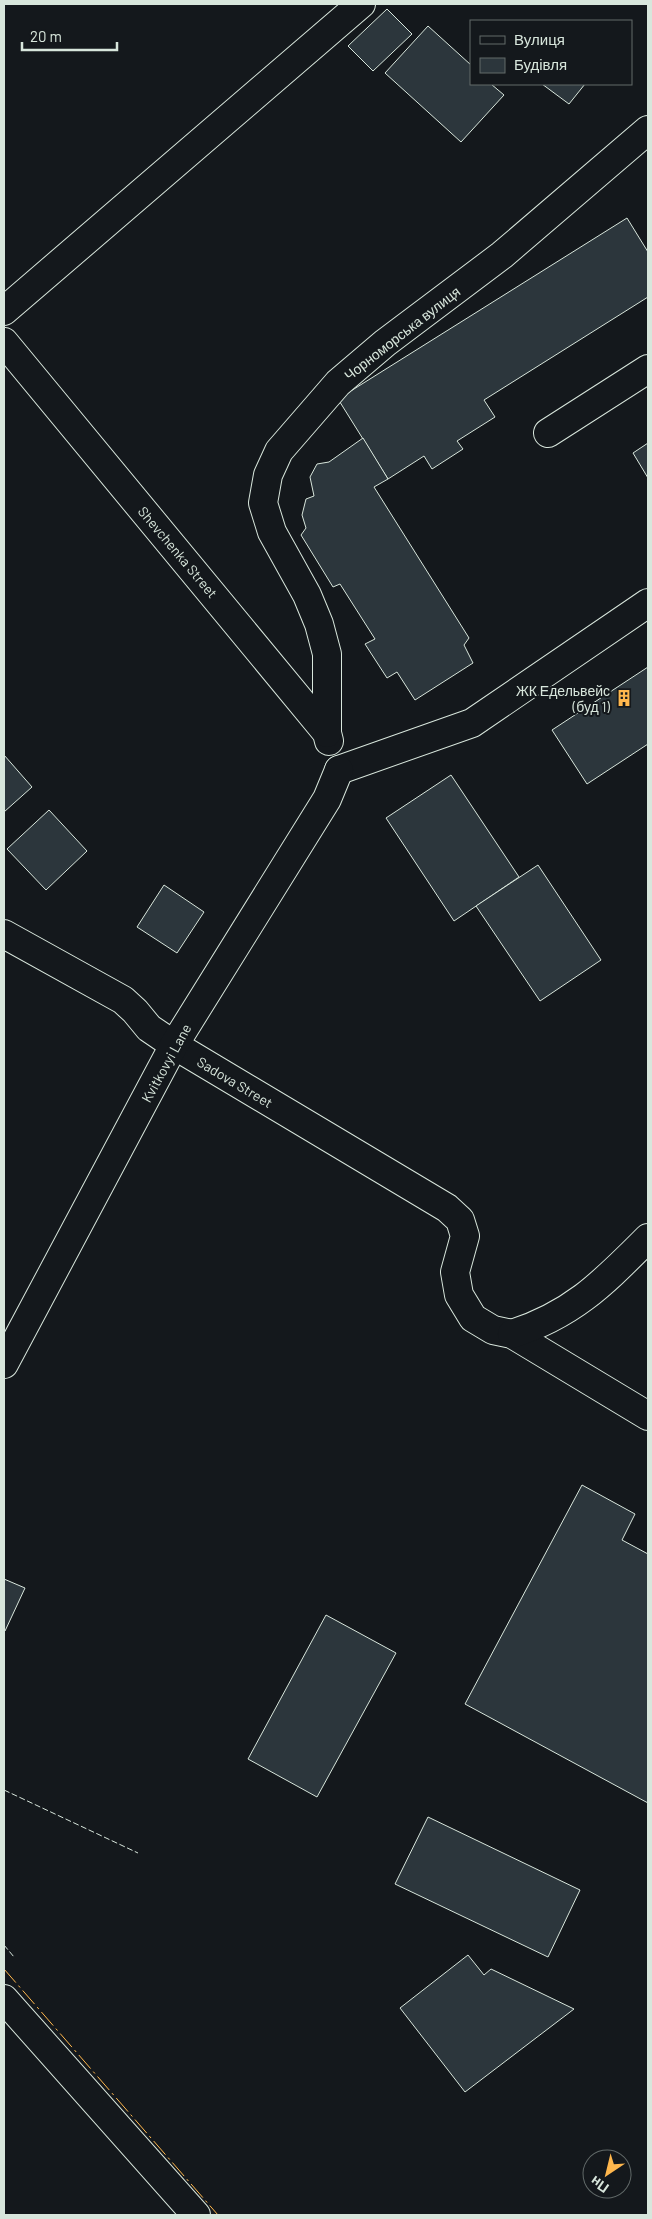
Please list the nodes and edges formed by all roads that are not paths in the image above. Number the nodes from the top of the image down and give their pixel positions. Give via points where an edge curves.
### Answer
1 (361, 4) edge
2 (648, 130) edge
3 (4, 311) edge
4 (4, 342) edge
5 (648, 369) edge
6 (548, 433) dead end
7 (648, 603) edge
8 (327, 733) junction
9 (339, 770) junction
10 (4, 934) edge
11 (174, 1045) junction
12 (648, 1238) edge
13 (512, 1334) junction
14 (4, 1364) edge
15 (648, 1416) edge
16 (4, 1999) edge
17 (196, 2215) edge

1 - 3 street
2 - 8 street, Чорноморська вулиця via 502,255 385,343 338,383 279,451 268,475 264,503 272,532 308,595 321,632 327,654
4 - 8 street, Shevchenka Street
5 - 6 street
7 - 9 street via 472,723
8 - 9 street, Shevchenka Street
9 - 11 street, Kvitkovyi Lane via 326,799
10 - 11 street, Sadova Street via 123,1000 149,1028
11 - 13 street, Sadova Street via 448,1208 460,1220 465,1236 454,1272 459,1295 473,1318 493,1330
11 - 14 street, Kvitkovyi Lane
12 - 13 street via 592,1293 534,1327
13 - 15 street
16 - 17 street

